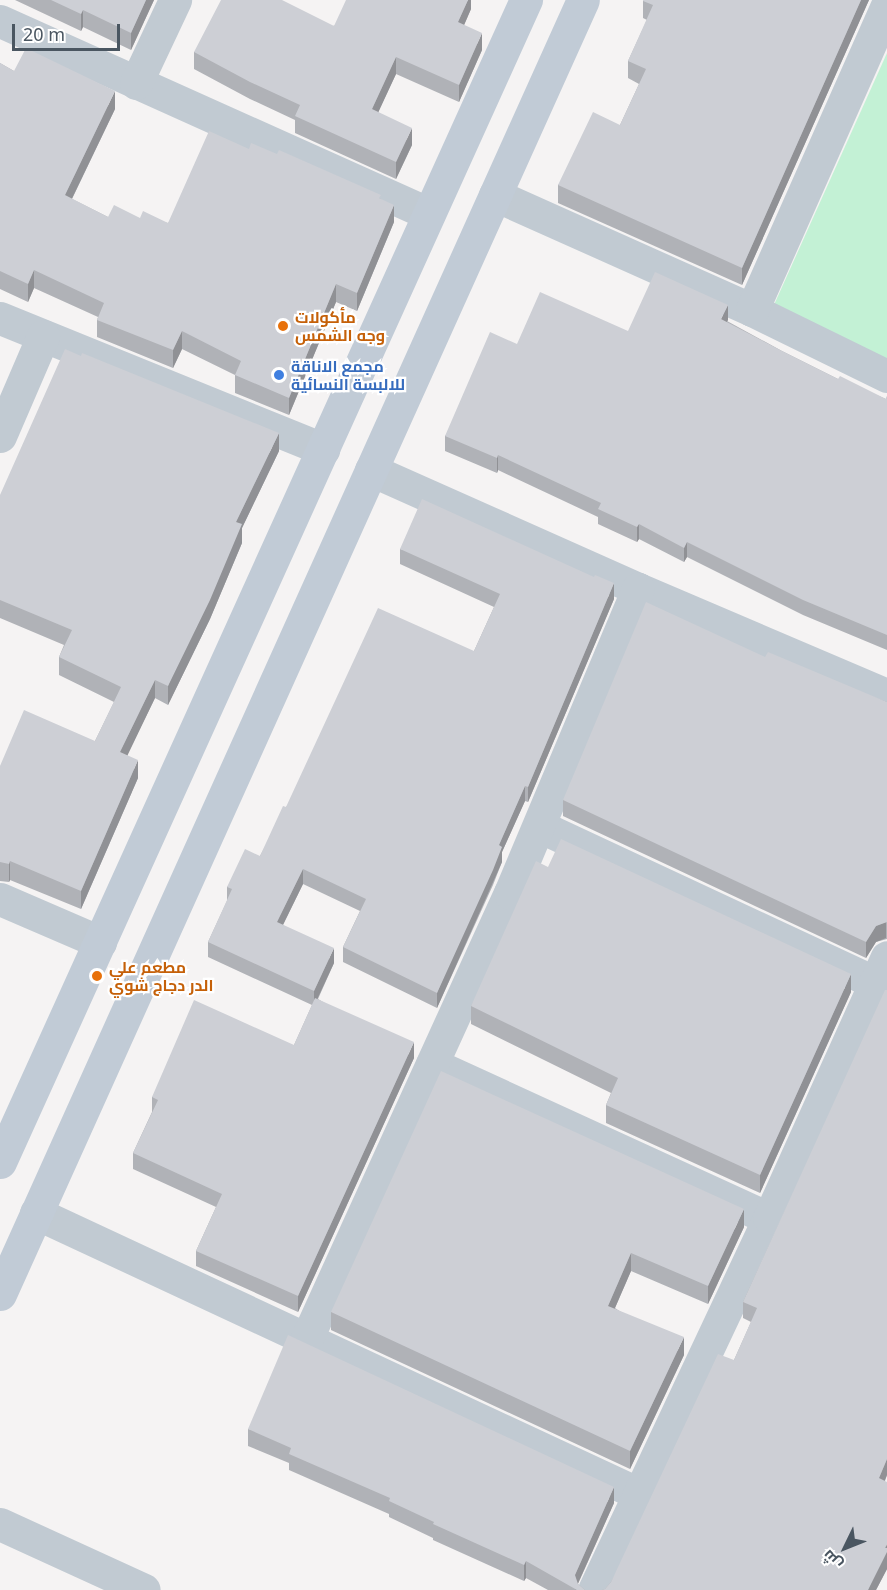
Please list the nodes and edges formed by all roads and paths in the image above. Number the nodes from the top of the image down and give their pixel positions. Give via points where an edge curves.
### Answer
1 (176, 0) edge
2 (526, 0) edge
3 (583, 0) edge
4 (884, 17) edge
5 (0, 21) edge
6 (136, 82) junction
7 (495, 195) junction
8 (429, 214) junction
9 (752, 310) junction
10 (0, 318) edge
11 (43, 336) junction
12 (887, 376) edge
13 (0, 436) edge
14 (323, 449) junction
15 (371, 470) junction
16 (638, 589) junction
17 (887, 695) edge
18 (538, 826) junction
19 (0, 899) edge
20 (100, 942) junction
21 (883, 976) edge
22 (432, 1064) junction
23 (0, 1162) edge
24 (36, 1213) junction
25 (768, 1218) junction
26 (0, 1294) edge
27 (307, 1338) junction
28 (637, 1493) junction
29 (0, 1524) edge
30 (144, 1590) edge
31 (594, 1590) edge

1 - 6 street
2 - 8 street
3 - 7 street
4 - 9 street
5 - 6 street
6 - 8 street
7 - 9 street
7 - 15 street
8 - 14 street
9 - 12 street
10 - 11 street
11 - 13 street
11 - 14 street
14 - 20 street
15 - 16 street
15 - 24 street
16 - 17 street
16 - 18 street
18 - 21 street
18 - 22 street
19 - 20 street
20 - 23 street
21 - 25 street
22 - 25 street
22 - 27 street
24 - 26 street
24 - 27 street
25 - 28 street
27 - 28 street
28 - 31 street
29 - 30 street

